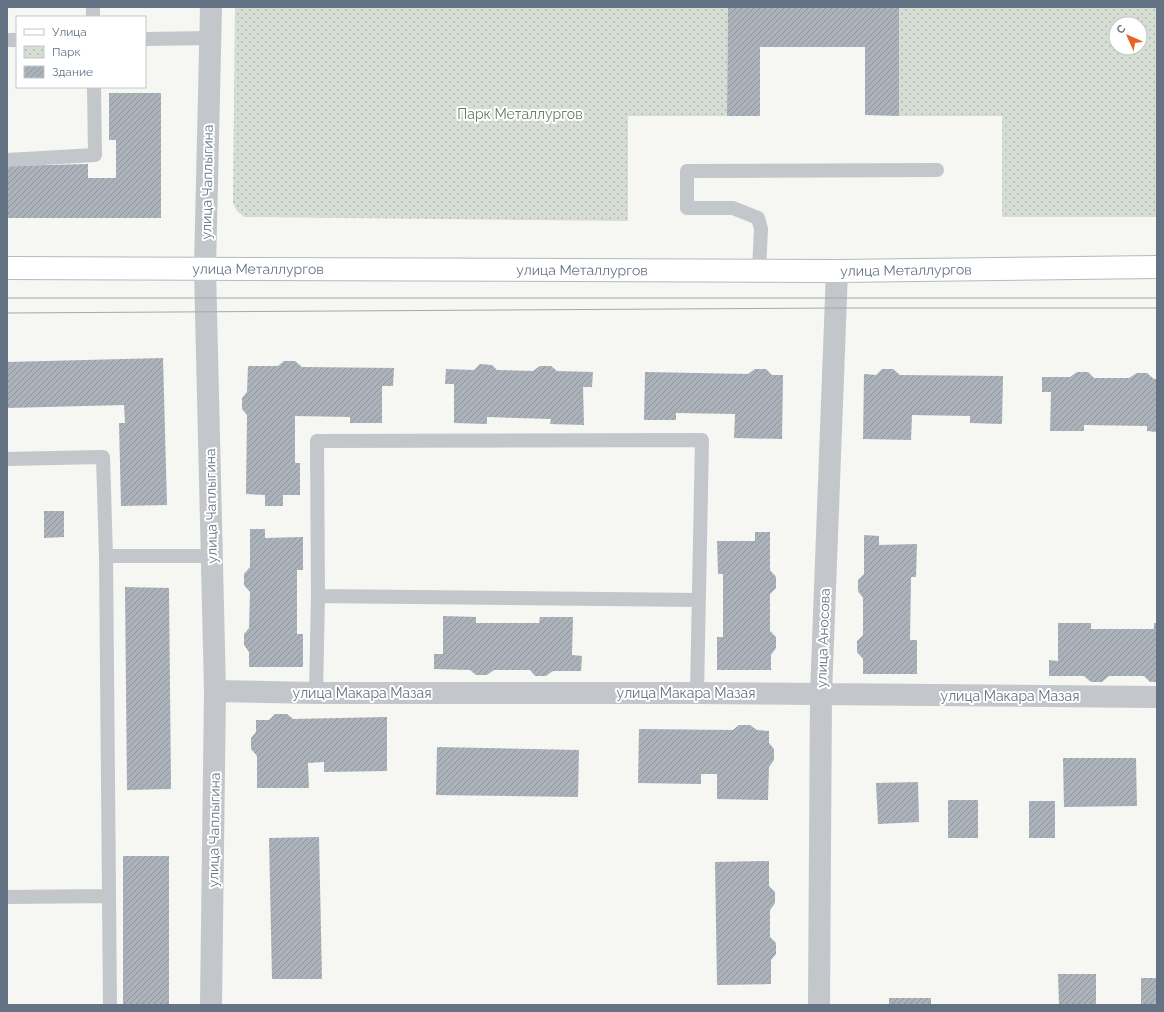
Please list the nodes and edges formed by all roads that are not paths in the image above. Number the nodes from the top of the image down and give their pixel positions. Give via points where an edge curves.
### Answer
1 (211, 7) edge
2 (210, 38) junction
3 (146, 39) edge
4 (94, 88) edge
5 (7, 160) edge
6 (938, 170) dead end
7 (1157, 267) edge
8 (7, 268) edge
9 (205, 269) junction
10 (759, 270) junction
11 (837, 270) junction
12 (7, 459) edge
13 (106, 556) junction
14 (212, 556) junction
15 (318, 596) junction
16 (698, 600) junction
17 (215, 691) junction
18 (316, 693) junction
19 (697, 693) junction
20 (821, 694) junction
21 (1157, 697) edge
22 (109, 896) junction
23 (7, 897) edge
24 (110, 1005) edge
25 (211, 1005) edge
26 (820, 1005) edge

1 - 2 street, улица Чаплыгина
2 - 3 lane
2 - 9 street, улица Чаплыгина
4 - 5 lane via 95,155
6 - 10 lane via 687,171 687,208 733,208 758,218 761,229
7 - 11 main road, улица Металлургов
8 - 9 main road, улица Металлургов
9 - 10 main road, улица Металлургов
9 - 14 street, улица Чаплыгина
10 - 11 main road, улица Металлургов
11 - 20 street, улица Аносова
12 - 13 lane via 103,457
13 - 14 lane
13 - 22 lane
14 - 17 street, улица Чаплыгина
15 - 16 lane
15 - 16 lane via 318,441 702,440
15 - 18 lane
16 - 19 lane
17 - 18 street, улица Макара Мазая
17 - 25 street, улица Чаплыгина
18 - 19 street, улица Макара Мазая
19 - 20 street, улица Макара Мазая
20 - 21 street, улица Макара Мазая
20 - 26 street, улица Аносова
22 - 23 lane
22 - 24 lane

